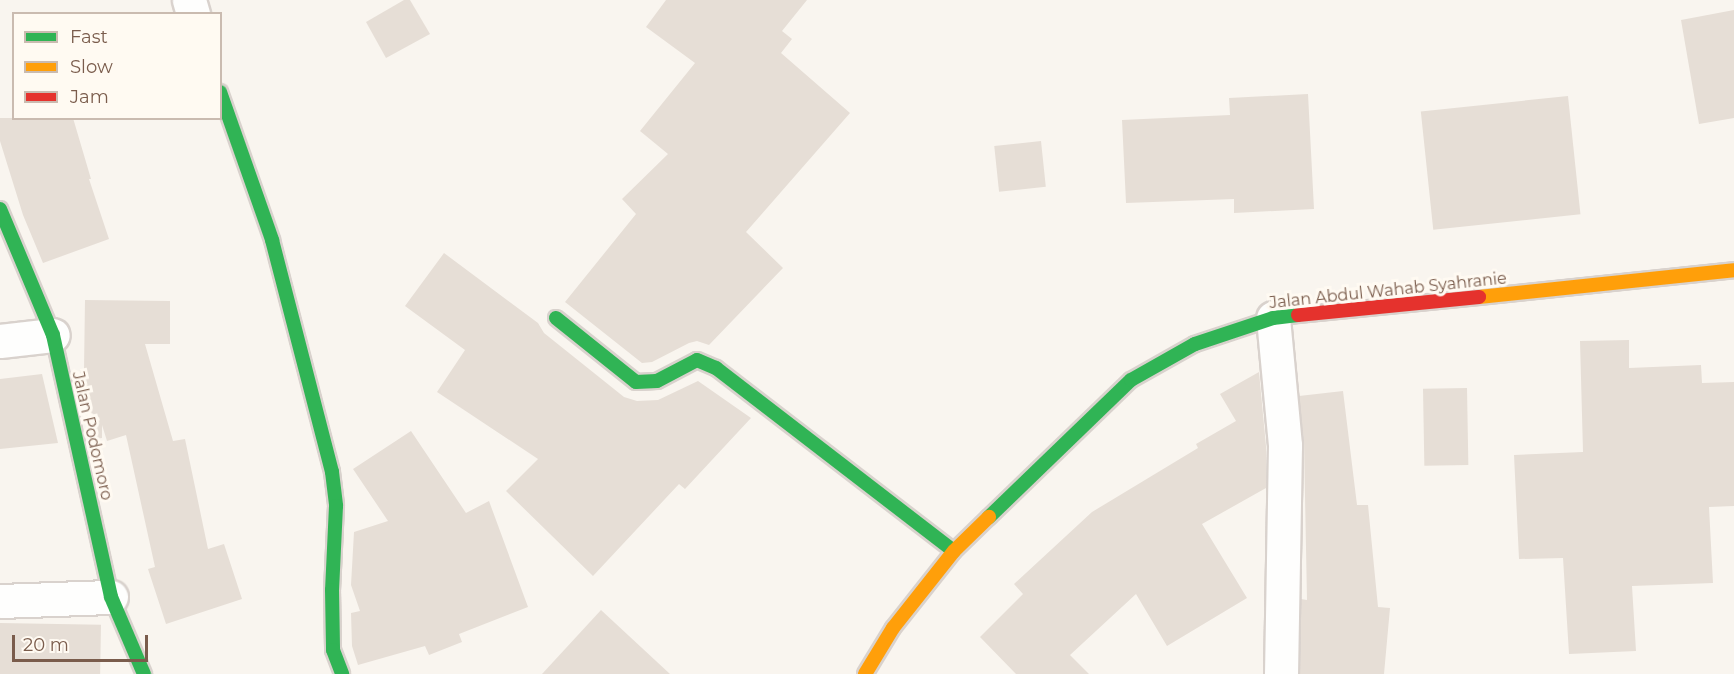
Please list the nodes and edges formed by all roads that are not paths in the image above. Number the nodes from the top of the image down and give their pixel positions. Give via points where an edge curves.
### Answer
1 (222, 98) edge
2 (0, 208) edge
3 (1734, 270) edge
4 (556, 318) dead end
5 (1273, 318) junction
6 (52, 335) junction
7 (0, 340) edge
8 (954, 550) junction
9 (111, 597) junction
10 (0, 601) edge
11 (144, 674) edge
12 (342, 674) edge
13 (865, 674) edge
14 (1281, 674) edge

1 - 12 street via 272,240 332,472 336,506 333,650
2 - 6 street, Jalan Podomoro
3 - 5 street, Jalan Abdul Wahab Syahranie
4 - 8 street via 636,382 657,381 697,360 716,368
5 - 8 street, Jalan Abdul Wahab Syahranie via 1195,344 1131,380
5 - 14 street via 1285,445
6 - 7 street
6 - 9 street, Jalan Podomoro
8 - 13 street, Jalan Abdul Wahab Syahranie via 893,628
9 - 10 street
9 - 11 street, Jalan Podomoro

